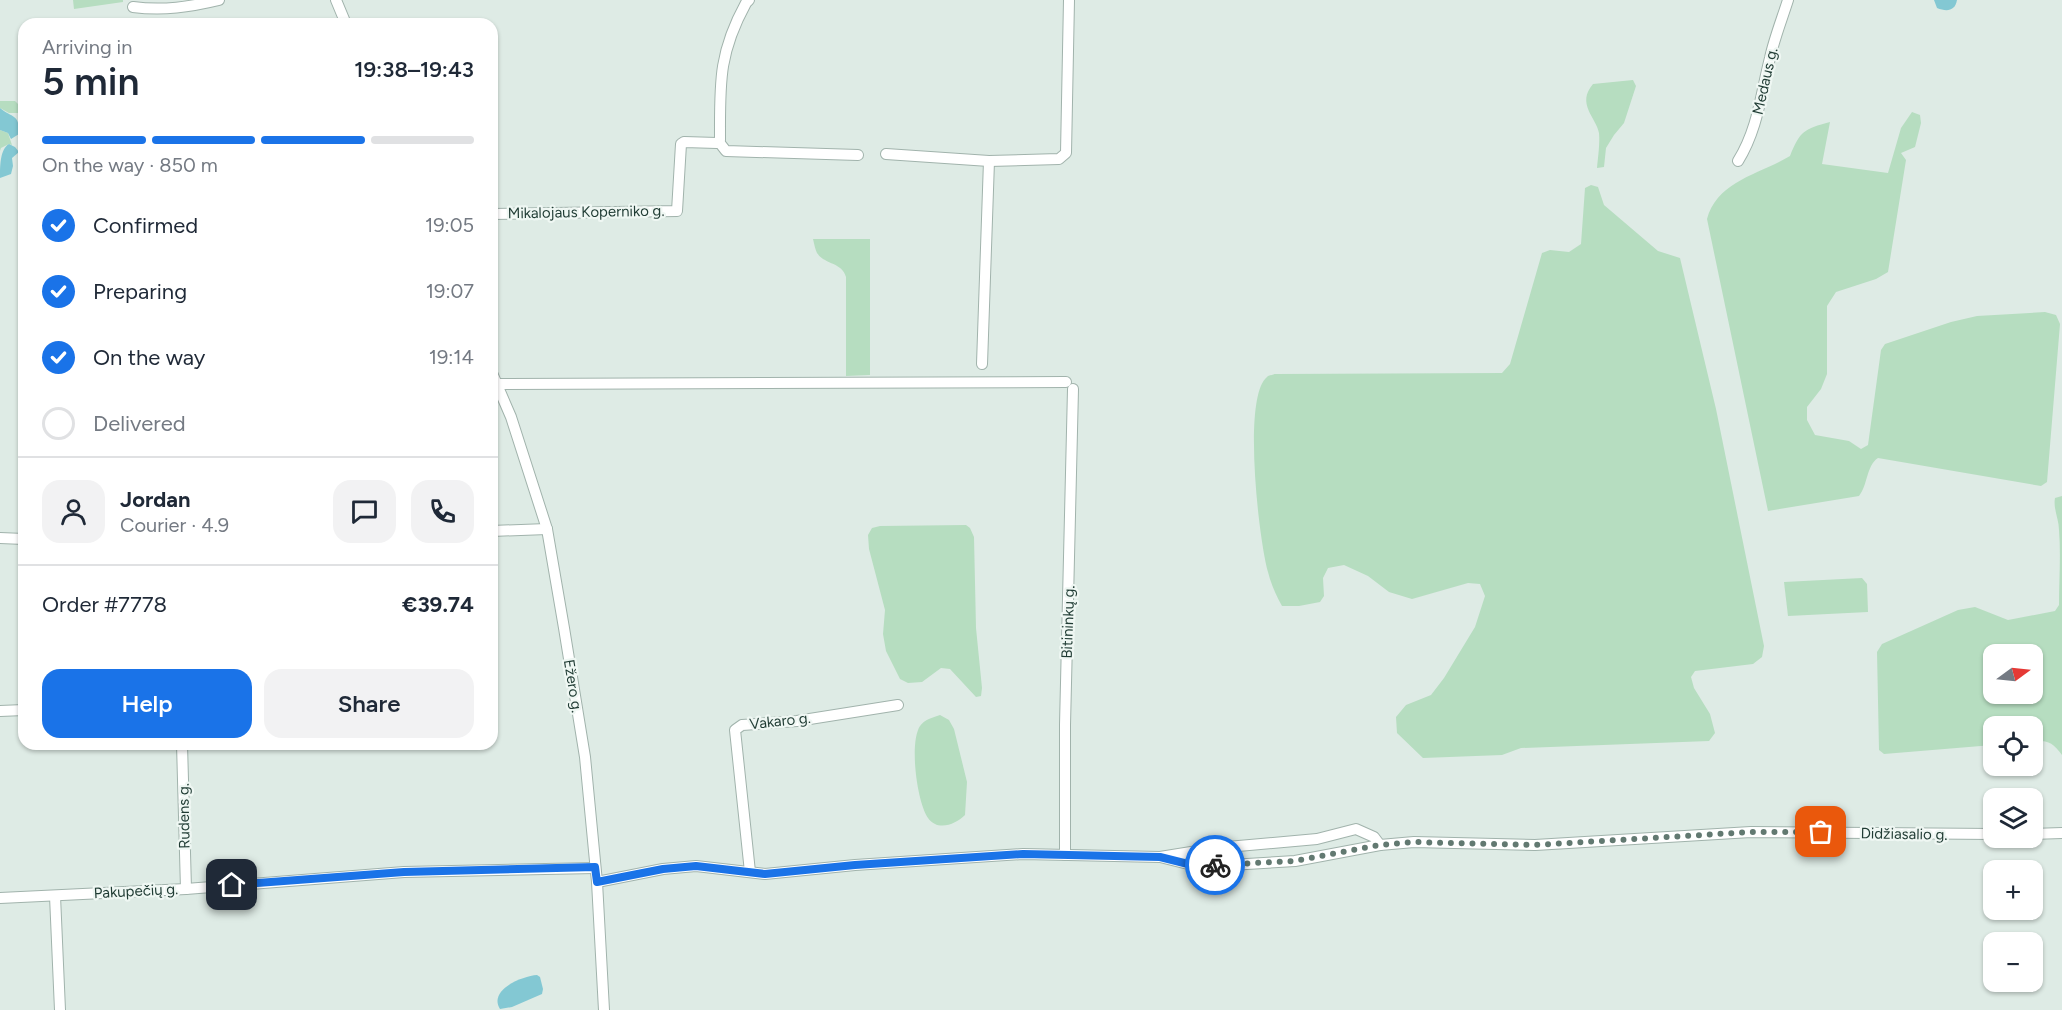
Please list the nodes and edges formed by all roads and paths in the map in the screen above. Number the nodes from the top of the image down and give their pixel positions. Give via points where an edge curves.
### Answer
1 (219, 0) edge
2 (336, 0) edge
3 (749, 0) edge
4 (1069, 0) edge
5 (1788, 0) edge
6 (133, 7) dead end
7 (344, 18) edge
8 (718, 142) junction
9 (886, 154) dead end
10 (858, 155) dead end
11 (1738, 160) dead end
12 (989, 161) junction
13 (498, 214) edge
14 (982, 364) dead end
15 (498, 384) edge
16 (498, 386) edge
17 (547, 529) junction
18 (498, 531) edge
19 (0, 538) edge
20 (18, 538) edge
21 (898, 705) dead end
22 (18, 710) edge
23 (0, 711) edge
24 (182, 750) edge
25 (2062, 833) edge
26 (1983, 834) edge
27 (2043, 834) edge
28 (1380, 845) junction
29 (1065, 855) junction
30 (1160, 857) junction
31 (595, 867) junction
32 (750, 872) junction
33 (597, 882) junction
34 (186, 889) junction
35 (55, 896) junction
36 (0, 898) edge
37 (60, 1010) edge
38 (604, 1010) edge

1 - 6 street via 176,9
2 - 7 street
3 - 8 street via 732,27 725,49
4 - 12 street via 1066,153 1054,161
5 - 11 street, Medaus g. via 1756,122
8 - 10 street via 726,151
8 - 13 street, Mikalojaus Koperniko g. via 681,144 677,211
9 - 12 street
12 - 14 street
15 - 29 street, Bitininkų g. via 1070,385
16 - 17 street, Ežero g. via 521,444
17 - 18 street
17 - 31 street, Ežero g. via 585,757
19 - 20 street
21 - 32 street, Vakaro g. via 797,721 742,725 735,730
22 - 23 street
24 - 34 street, Rudens g.
25 - 27 street
26 - 28 street, Didžiasalio g. via 1751,832 1535,845
28 - 30 street, Didžiasalio g. via 1316,858 1230,865 1188,864
28 - 30 street via 1374,837 1356,829 1317,839
29 - 30 street, Didžiasalio g.
29 - 32 street, Didžiasalio g. via 1023,854
31 - 33 street, Ežero g.
31 - 34 street, Pakupečių g. via 404,872
32 - 33 street, Didžiasalio g. via 696,866
33 - 38 street, Ežero g.
34 - 35 street, Pakupečių g.
35 - 36 street, Pakupečių g.
35 - 37 street

